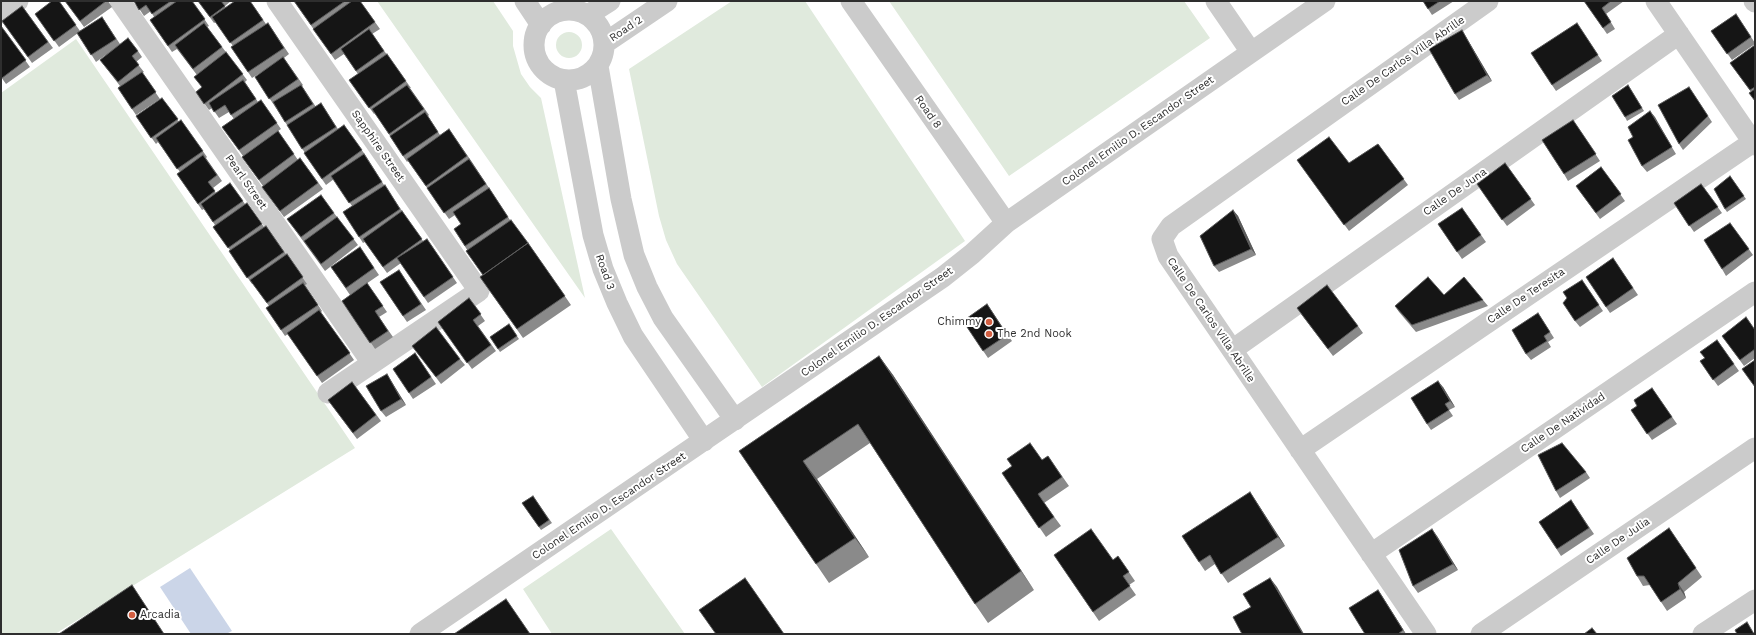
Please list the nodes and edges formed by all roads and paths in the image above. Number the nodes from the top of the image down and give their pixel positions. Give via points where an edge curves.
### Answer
1 (18, 1) edge
2 (120, 1) edge
3 (277, 1) edge
4 (525, 1) edge
5 (610, 1) edge
6 (667, 1) edge
7 (851, 1) edge
8 (1216, 1) edge
9 (1326, 1) edge
10 (1488, 1) edge
11 (1656, 1) edge
12 (574, 9) edge
13 (1, 13) edge
14 (541, 25) junction
15 (1679, 34) junction
16 (604, 43) junction
17 (1251, 52) junction
18 (598, 66) junction
19 (564, 80) junction
20 (1754, 144) edge
21 (1006, 223) junction
22 (1755, 292) edge
23 (1232, 350) junction
24 (372, 363) junction
25 (328, 393) dead end
26 (735, 420) junction
27 (704, 441) junction
28 (1755, 448) edge
29 (1300, 450) junction
30 (1372, 554) junction
31 (1755, 600) edge
32 (420, 634) edge
33 (1426, 634) edge
34 (1481, 634) edge
35 (1703, 634) edge

1 - 13 street
2 - 24 street, Pearl Street
3 - 24 street, Sapphire Street via 479,291
4 - 14 street
5 - 12 street
6 - 16 street, Road 2
7 - 21 street, Road 8
8 - 17 street
9 - 17 street, Colonel Emilio D. Escandor Street
10 - 23 street, Calle De Carlos Villa Abrille via 1165,232 1162,239 1168,256
11 - 15 street
12 - 14 street via 558,12 548,17
12 - 16 street via 600,28
14 - 19 street via 534,44 539,64 554,77
15 - 20 street
15 - 23 street, Calle De Juna
16 - 18 street via 603,56
17 - 21 street, Colonel Emilio D. Escandor Street
18 - 19 street via 583,78
18 - 26 street via 621,199 634,255 663,318
19 - 27 street, Road 3 via 592,235 603,269 633,336
20 - 29 street, Calle De Teresita
21 - 26 street, Colonel Emilio D. Escandor Street via 943,277
22 - 30 street, Calle De Natividad
23 - 29 street, Calle De Carlos Villa Abrille
24 - 25 street
26 - 27 street, Colonel Emilio D. Escandor Street
27 - 32 street, Colonel Emilio D. Escandor Street
28 - 34 street, Calle De Julia
29 - 30 street, Calle De Carlos Villa Abrille
30 - 33 street, Calle De Carlos Villa Abrille
31 - 35 street

